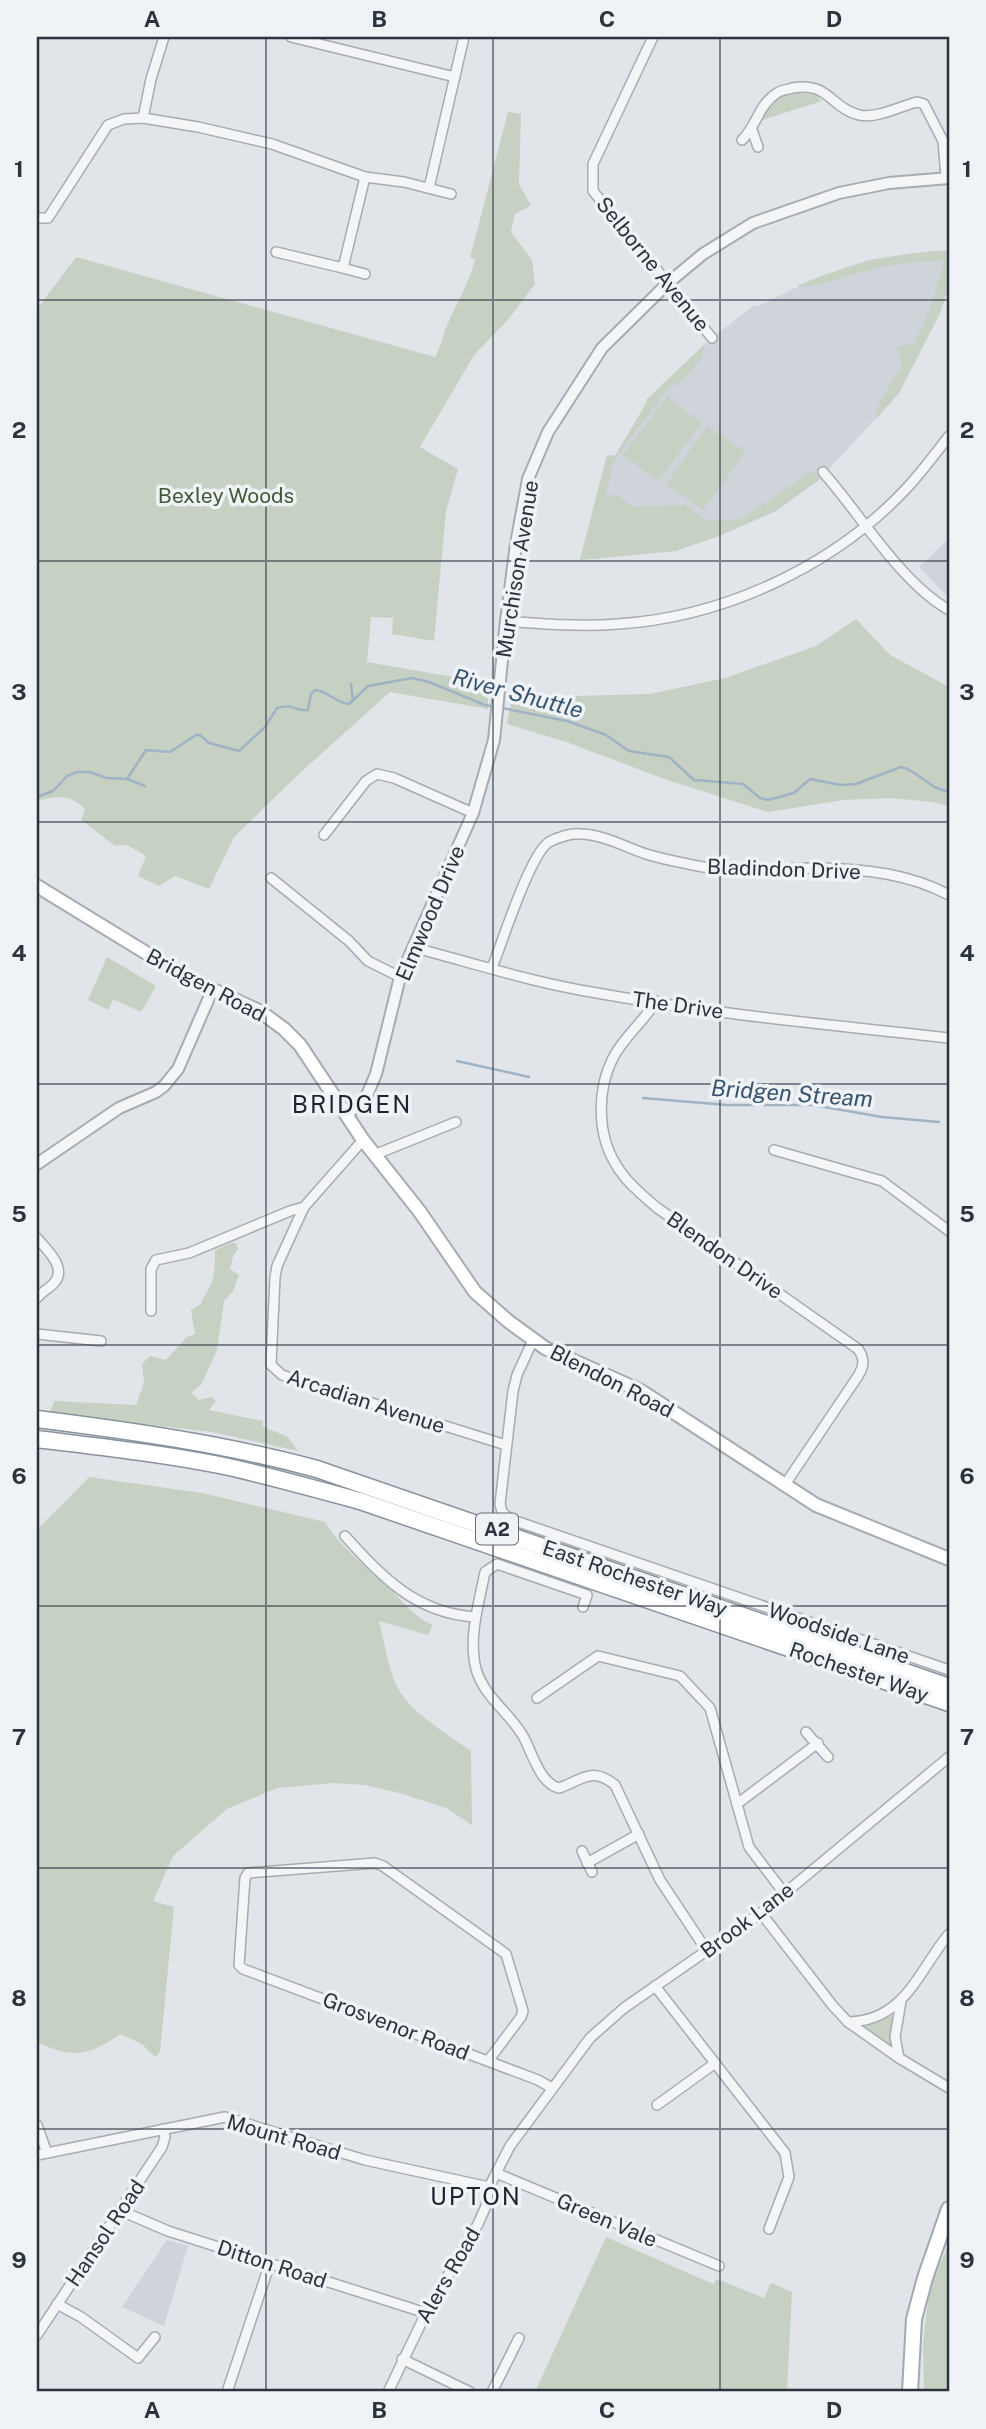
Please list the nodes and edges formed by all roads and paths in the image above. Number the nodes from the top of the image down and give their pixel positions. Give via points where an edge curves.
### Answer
1 (164, 37) edge
2 (291, 37) edge
3 (464, 37) edge
4 (653, 37) edge
5 (455, 77) junction
6 (143, 118) junction
7 (752, 131) junction
8 (742, 140) dead end
9 (758, 147) dead end
10 (365, 177) junction
11 (948, 178) edge
12 (429, 188) junction
13 (451, 194) dead end
14 (37, 218) edge
15 (276, 252) dead end
16 (343, 268) junction
17 (365, 274) dead end
18 (668, 283) junction
19 (712, 338) dead end
20 (949, 436) edge
21 (822, 472) dead end
22 (866, 526) junction
23 (949, 610) edge
24 (506, 621) junction
25 (498, 704) joint
26 (473, 813) junction
27 (324, 835) dead end
28 (271, 878) dead end
29 (37, 886) edge
30 (949, 895) edge
31 (412, 947) junction
32 (492, 968) junction
33 (400, 977) junction
34 (212, 991) junction
35 (656, 1001) junction
36 (949, 1038) edge
37 (347, 1115) junction
38 (456, 1122) dead end
39 (363, 1140) junction
40 (774, 1150) dead end
41 (373, 1155) junction
42 (37, 1164) edge
43 (304, 1208) junction
44 (949, 1231) edge
45 (37, 1238) edge
46 (37, 1298) edge
47 (150, 1311) dead end
48 (37, 1334) edge
49 (533, 1340) junction
50 (101, 1341) dead end
51 (37, 1419) edge
52 (37, 1439) edge
53 (506, 1445) junction
54 (784, 1486) junction
55 (345, 1536) dead end
56 (949, 1559) edge
57 (583, 1607) dead end
58 (475, 1617) junction
59 (769, 1641) junction
60 (948, 1682) edge
61 (537, 1698) dead end
62 (949, 1703) edge
63 (949, 1714) edge
64 (806, 1732) dead end
65 (818, 1743) junction
66 (828, 1757) dead end
67 (949, 1757) edge
68 (737, 1804) junction
69 (639, 1834) junction
70 (582, 1851) dead end
71 (784, 1893) junction
72 (761, 1913) junction
73 (949, 1934) edge
74 (707, 1951) junction
75 (654, 1986) junction
76 (901, 2001) junction
77 (848, 2022) junction
78 (899, 2058) junction
79 (488, 2061) junction
80 (714, 2064) junction
81 (552, 2088) junction
82 (949, 2088) edge
83 (657, 2105) dead end
84 (37, 2125) edge
85 (163, 2129) junction
86 (42, 2154) edge
87 (496, 2173) junction
88 (489, 2187) junction
89 (949, 2209) edge
90 (120, 2210) junction
91 (769, 2229) dead end
92 (270, 2263) junction
93 (719, 2266) dead end
94 (57, 2304) junction
95 (426, 2313) junction
96 (37, 2334) edge
97 (155, 2337) dead end
98 (519, 2338) dead end
99 (402, 2359) junction
100 (228, 2392) edge
101 (388, 2392) edge
102 (470, 2392) edge
103 (492, 2392) edge
104 (911, 2392) edge

1 - 6 street
2 - 5 street
3 - 5 street
4 - 18 street, Selborne Avenue via 593,164 593,191
5 - 12 street
6 - 10 street via 255,140
6 - 14 street via 108,125 48,218
7 - 8 street
7 - 9 street
7 - 11 street via 765,102 779,91 800,87 814,87 856,114 867,116 917,102 924,104 943,141
10 - 12 street
10 - 16 street
11 - 18 street, Murchison Avenue via 839,193 752,223
12 - 13 street
15 - 16 street
16 - 17 street
18 - 19 street, Selborne Avenue
18 - 24 street, Murchison Avenue via 602,348 548,432 528,479
20 - 22 street via 906,489
21 - 22 street
22 - 23 street via 912,581
22 - 24 street via 801,570 739,598 676,616 619,624
24 - 25 street, Murchison Avenue
25 - 26 street, Elmwood Drive via 495,740
26 - 27 street via 377,774 366,781
26 - 31 street, Elmwood Drive
28 - 33 street via 368,961
29 - 34 main road, Bridgen Road
30 - 32 street, Bladindon Drive via 906,877 862,871 708,867 579,834 549,842 534,860
31 - 32 street, The Drive
31 - 33 street, Elmwood Drive
32 - 35 street, The Drive via 570,988
33 - 37 street, Elmwood Drive via 376,1074 366,1097
34 - 37 main road, Bridgen Road via 250,1007 284,1029 307,1054
34 - 42 street via 178,1069 164,1086 119,1108
35 - 36 street, The Drive
35 - 54 street, Blendon Drive via 620,1046 608,1070 601,1116 615,1164 656,1207 863,1355 863,1368
37 - 39 main road, Blendon Road
38 - 41 street
39 - 41 main road, Blendon Road
39 - 43 street, Arcadian Avenue
40 - 44 street via 882,1181
41 - 49 main road, Blendon Road via 475,1292
43 - 47 street via 188,1253 156,1260 151,1269
43 - 53 street, Arcadian Avenue via 275,1277 270,1352 275,1371
45 - 46 street via 60,1270 58,1279
48 - 50 street
49 - 53 street, Woodside Lane via 517,1375
49 - 54 main road, Blendon Road via 641,1391
51 - 60 highway, East Rochester Way / A2 via 175,1437 317,1469
52 - 59 highway, East Rochester Way / A2 via 158,1455 294,1482
53 - 60 street, Woodside Lane via 500,1504 510,1519
54 - 56 main road, Blendon Road via 845,1518
55 - 58 street via 410,1597 453,1616
57 - 58 street via 587,1595 496,1564 485,1572
58 - 69 street via 476,1669 487,1692 517,1726 547,1782 559,1788 592,1775 609,1780
59 - 62 highway, Rochester Way / A2
59 - 63 highway via 806,1662
61 - 68 street via 598,1656 680,1676 710,1707
64 - 65 street
65 - 66 street
65 - 68 street
67 - 71 street, Brook Lane
68 - 71 street via 749,1847
69 - 70 street via 590,1867
69 - 74 street via 660,1880
71 - 72 street, Brook Lane
72 - 74 street, Brook Lane
72 - 77 street
73 - 76 street
74 - 75 street, Brook Lane
75 - 80 street
75 - 81 street, Brook Lane via 590,2038
76 - 77 street via 876,2018
76 - 78 street via 895,2037
77 - 78 street
78 - 82 street
79 - 79 street, Grosvenor Road via 523,2011 506,1954 375,1863 248,1873 244,1878 239,1965 243,1969
79 - 81 street, Grosvenor Road
80 - 83 street
80 - 91 street via 785,2153 789,2177
81 - 87 street, Alers Road
84 - 86 street
85 - 86 street, Mount Road
85 - 88 street, Mount Road via 225,2117 365,2160
85 - 90 street, Hansol Road via 163,2144
87 - 88 street, Alers Road
87 - 93 street, Green Vale
88 - 95 street, Alers Road via 478,2224
89 - 104 main road via 914,2319
90 - 92 street, Ditton Road via 168,2231
90 - 94 street, Hansol Road
92 - 95 street, Ditton Road
92 - 100 street
94 - 96 street, Hansol Road
94 - 97 street via 138,2358
95 - 99 street, Alers Road
98 - 103 street
99 - 101 street, Alers Road
99 - 102 street

